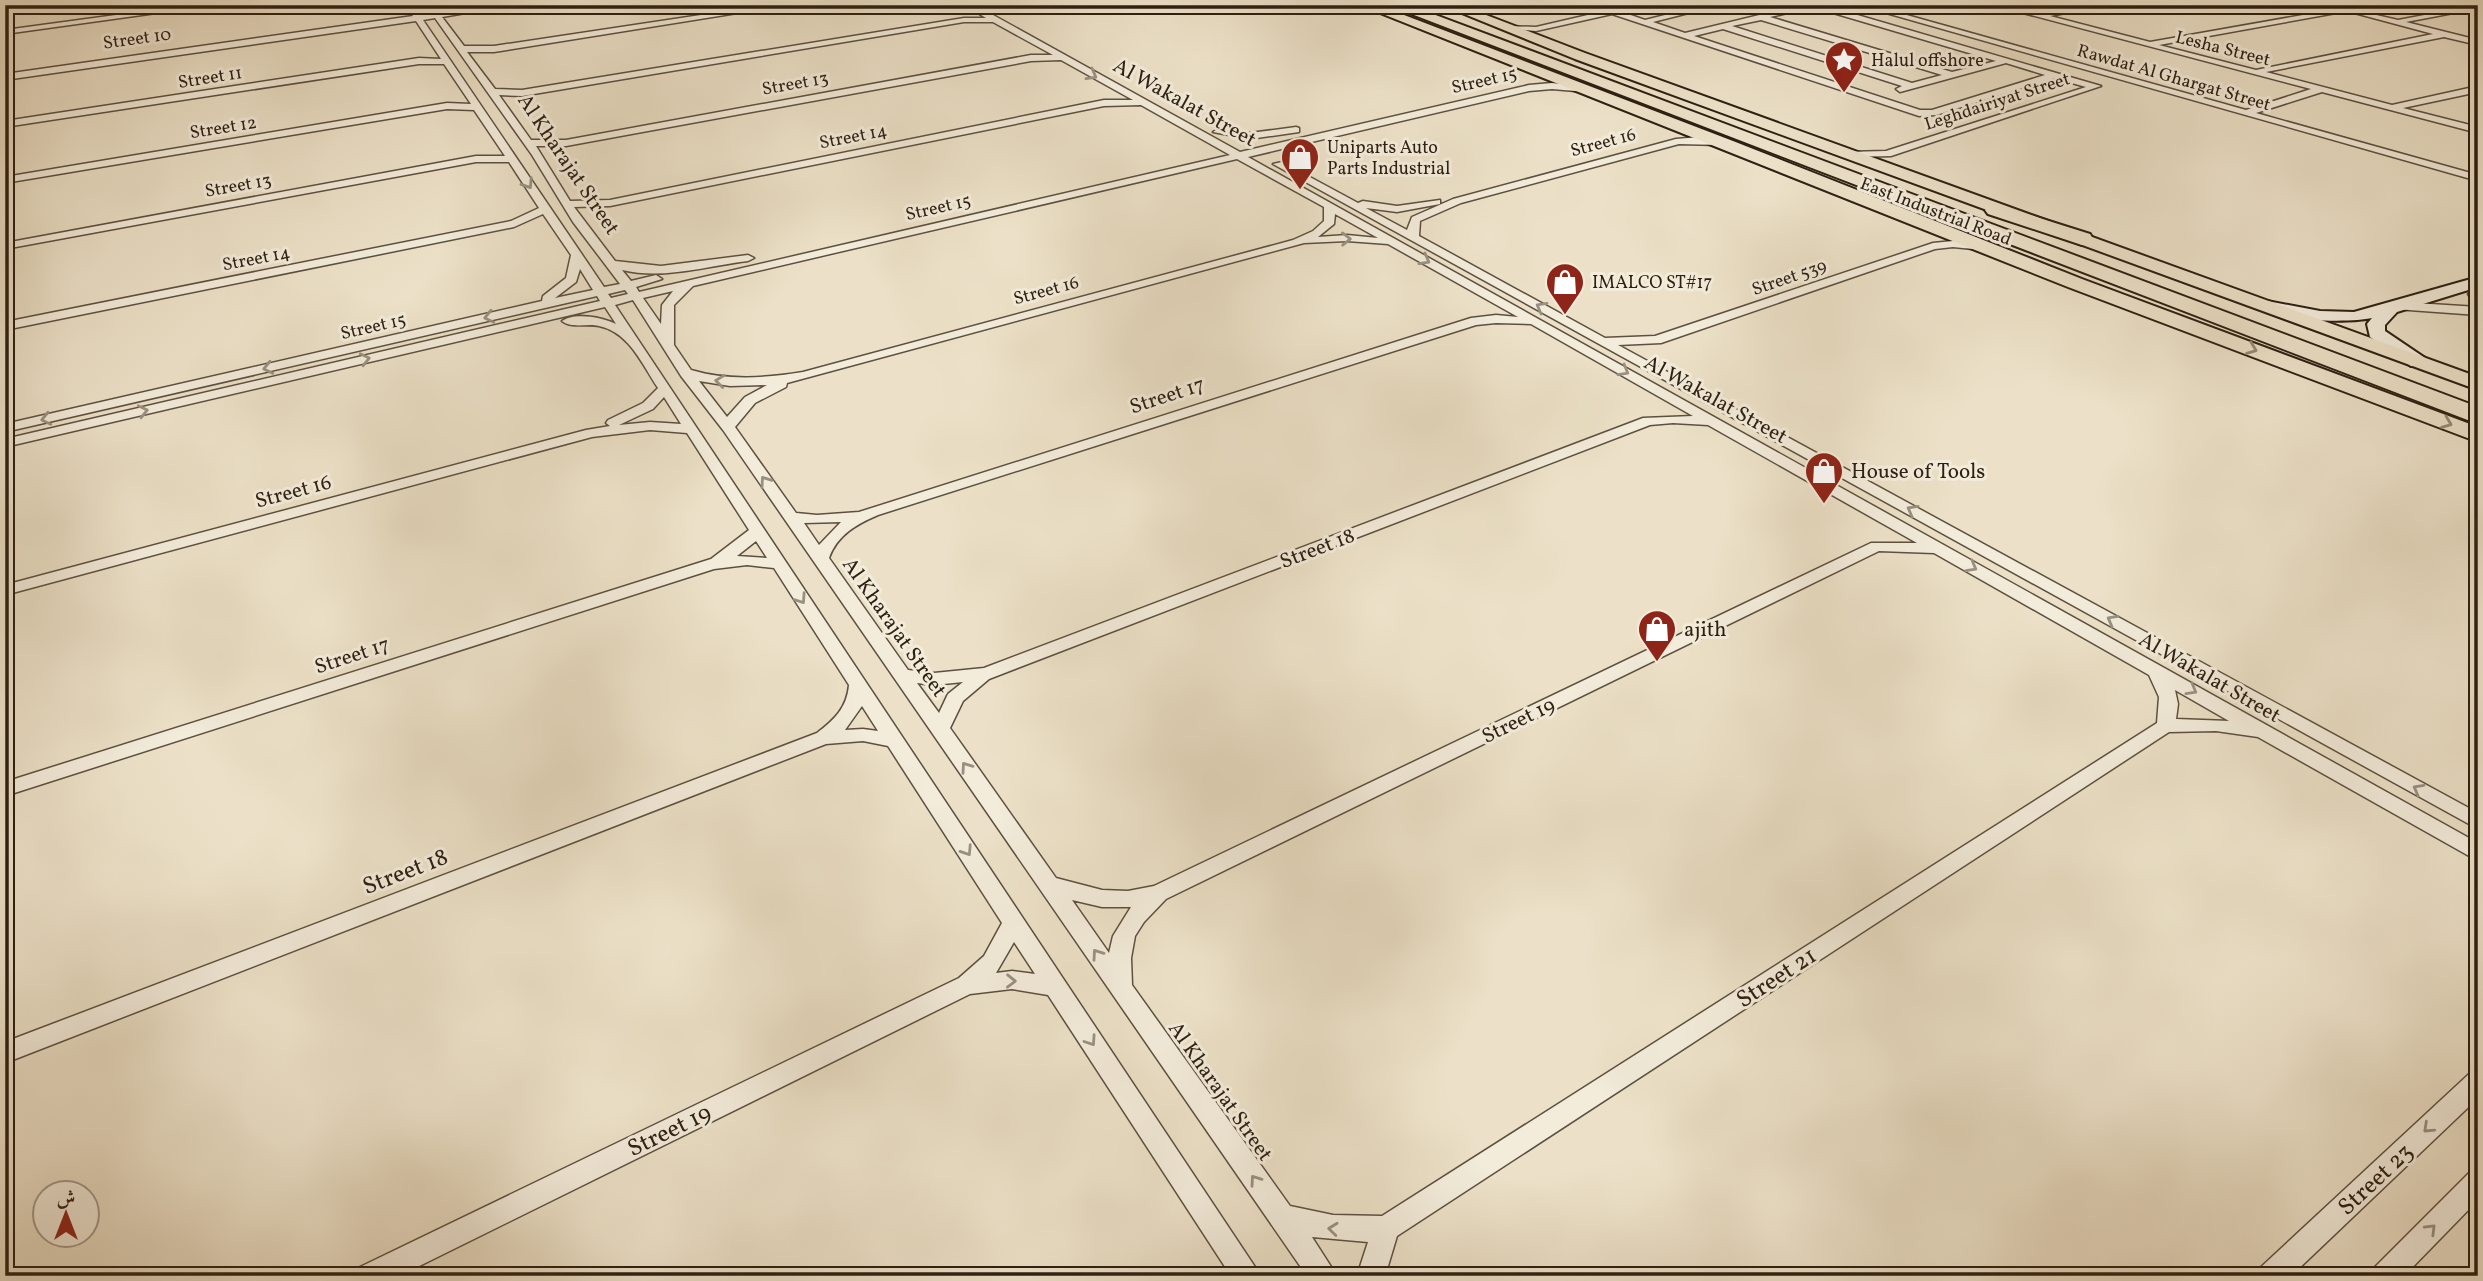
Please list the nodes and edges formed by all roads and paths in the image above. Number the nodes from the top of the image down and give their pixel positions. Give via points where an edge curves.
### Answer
1 (211, 5) edge
2 (509, 5) edge
3 (784, 5) edge
4 (969, 5) edge
5 (1366, 5) edge
6 (1377, 5) edge
7 (1395, 5) edge
8 (1417, 5) edge
9 (1437, 5) edge
10 (1447, 5) edge
11 (1642, 5) edge
12 (1716, 5) edge
13 (1782, 5) edge
14 (1813, 5) edge
15 (1861, 5) edge
16 (1997, 5) edge
17 (2101, 5) edge
18 (2333, 5) edge
19 (2457, 5) edge
20 (484, 7) edge
21 (984, 9) edge
22 (1795, 9) junction
23 (2347, 9) junction
24 (2473, 9) edge
25 (1614, 12) junction
26 (420, 13) edge
27 (2037, 16) junction
28 (1761, 17) junction
29 (964, 20) junction
30 (995, 20) junction
31 (1864, 20) junction
32 (370, 21) junction
33 (1645, 22) junction
34 (2395, 22) junction
35 (1850, 23) dead end
36 (1723, 26) junction
37 (1837, 26) dead end
38 (1942, 28) junction
39 (1953, 31) junction
40 (5, 32) edge
41 (1811, 32) junction
42 (1534, 34) junction
43 (1914, 34) junction
44 (2445, 34) junction
45 (1685, 35) junction
46 (1504, 37) junction
47 (1925, 38) junction
48 (2478, 43) edge
49 (1948, 44) junction
50 (2147, 45) junction
51 (460, 47) junction
52 (1934, 48) dead end
53 (1046, 49) junction
54 (1921, 51) dead end
55 (445, 57) junction
56 (1031, 58) junction
57 (1063, 58) junction
58 (1894, 58) junction
59 (2005, 61) junction
60 (1530, 67) junction
61 (2253, 72) junction
62 (5, 74) edge
63 (1951, 75) junction
64 (2054, 75) junction
65 (1616, 79) junction
66 (2121, 79) junction
67 (1912, 86) junction
68 (2095, 87) junction
69 (1587, 89) junction
70 (2319, 89) junction
71 (2478, 89) edge
72 (1120, 90) junction
73 (496, 97) junction
74 (1870, 97) junction
75 (475, 102) junction
76 (1104, 103) junction
77 (1145, 104) junction
78 (2390, 107) junction
79 (2245, 113) junction
80 (1385, 114) junction
81 (1711, 115) junction
82 (1169, 117) junction
83 (5, 124) edge
84 (2478, 130) edge
85 (1218, 132) junction
86 (1678, 133) junction
87 (1295, 141) junction
88 (533, 149) junction
89 (1241, 151) junction
90 (508, 152) junction
91 (1850, 154) junction
92 (1883, 155) junction
93 (1177, 162) junction
94 (1895, 170) junction
95 (1144, 177) junction
96 (1279, 177) junction
97 (2478, 178) edge
98 (1309, 179) junction
99 (5, 180) edge
100 (1348, 201) junction
101 (1457, 201) junction
102 (610, 203) junction
103 (566, 204) junction
104 (1329, 206) junction
105 (545, 209) junction
106 (577, 220) junction
107 (514, 223) junction
108 (555, 225) junction
109 (1932, 225) junction
110 (1413, 237) junction
111 (2082, 239) junction
112 (1297, 242) junction
113 (1395, 244) junction
114 (5, 246) edge
115 (1933, 246) junction
116 (1987, 248) junction
117 (576, 256) junction
118 (748, 258) junction
119 (610, 263) junction
120 (708, 278) junction
121 (2478, 282) edge
122 (2478, 289) edge
123 (631, 291) junction
124 (1487, 294) junction
125 (603, 298) junction
126 (2478, 301) edge
127 (2259, 304) junction
128 (2395, 307) junction
129 (523, 310) junction
130 (2198, 311) junction
131 (2478, 311) edge
132 (1475, 321) junction
133 (1542, 325) junction
134 (5, 326) edge
135 (495, 330) junction
136 (630, 336) junction
137 (1656, 340) junction
138 (1604, 341) junction
139 (668, 346) junction
140 (2418, 362) junction
141 (1648, 365) junction
142 (686, 373) junction
143 (804, 376) junction
144 (2478, 384) edge
145 (1651, 387) junction
146 (665, 388) junction
147 (2478, 400) edge
148 (2478, 416) edge
149 (1648, 422) junction
150 (1713, 422) junction
151 (728, 427) junction
152 (5, 428) edge
153 (689, 429) junction
154 (591, 433) junction
155 (2478, 435) edge
156 (5, 443) edge
157 (873, 512) junction
158 (1874, 512) junction
159 (791, 517) junction
160 (757, 532) junction
161 (1877, 546) junction
162 (1945, 552) junction
163 (820, 560) junction
164 (712, 564) junction
165 (778, 564) junction
166 (5, 590) edge
167 (2153, 668) junction
168 (986, 674) junction
169 (901, 675) junction
170 (858, 684) junction
171 (2165, 726) junction
172 (940, 729) junction
173 (2274, 737) junction
174 (824, 738) junction
175 (896, 741) junction
176 (5, 789) edge
177 (2419, 819) junction
178 (2478, 822) edge
179 (2478, 853) edge
180 (2478, 864) edge
181 (1046, 883) junction
182 (1159, 893) junction
183 (1013, 923) junction
184 (967, 985) junction
185 (1055, 987) junction
186 (1121, 988) junction
187 (5, 1054) edge
188 (2478, 1082) edge
189 (2478, 1182) edge
190 (1281, 1216) junction
191 (1386, 1228) junction
192 (1238, 1269) edge
193 (370, 1276) edge
194 (1323, 1276) edge
195 (1371, 1276) edge
196 (2271, 1276) edge
197 (2385, 1276) edge

1 - 40 street
2 - 20 street, Street 10
3 - 51 street via 494,49
4 - 21 street, Al Wakalat Street
5 - 60 main road, East Industrial Road
6 - 46 highway via 1438,28
7 - 46 highway, East Industrial Road
8 - 65 highway, East Industrial Road
9 - 65 highway
10 - 46 main road, East Industrial Road
11 - 25 street
12 - 33 street
13 - 22 street
14 - 22 street
14 - 31 street
15 - 38 street, Rawdat Al Ghargat Street
16 - 27 street, Lesha Street
17 - 27 street
18 - 23 street
19 - 24 street
20 - 26 street, Street 10
20 - 51 street via 457,18
21 - 29 street
21 - 30 street, Al Wakalat Street
21 - 85 street, Al Wakalat Street
22 - 28 street
23 - 34 street
23 - 50 street
24 - 34 street
25 - 33 street
25 - 42 street
26 - 32 street, Street 10
26 - 32 street
26 - 51 street, Al Kharajat Street
26 - 55 street, Al Kharajat Street
26 - 62 street, Street 10 via 341,29
27 - 50 street, Lesha Street
28 - 36 street
28 - 41 street
29 - 30 street
29 - 73 street
30 - 53 street, Al Wakalat Street
31 - 35 street
31 - 43 street
32 - 62 street, Street 10
33 - 45 street
34 - 44 street
36 - 45 street
36 - 67 street
37 - 41 street
38 - 39 street, Rawdat Al Ghargat Street
38 - 43 street
39 - 47 street
39 - 66 street, Rawdat Al Ghargat Street
41 - 58 street
42 - 46 main road, East Industrial Road
42 - 91 main road, East Industrial Road
43 - 47 street
44 - 48 street
44 - 61 street
45 - 74 street
46 - 130 highway, East Industrial Road via 1832,172 1922,214
47 - 49 street
49 - 52 street
49 - 59 street
50 - 61 street, Lesha Street
51 - 73 street, Al Kharajat Street
53 - 56 street, Street 13
53 - 57 street, Al Wakalat Street
54 - 58 street
55 - 75 street, Al Kharajat Street
55 - 83 street, Street 11
56 - 57 street, Street 13
56 - 88 street, Street 13
57 -> 72 street, Al Wakalat Street
58 - 63 street
59 - 63 street
59 - 64 street
60 - 69 main road, East Industrial Road
60 - 80 street, Street 15 via 1531,77 1520,83
61 - 70 street, Lesha Street
63 - 67 street
64 - 68 street
64 - 74 street via 1930,113
65 - 81 highway, East Industrial Road
66 - 68 street, Leghdairiyat Street
66 - 79 street, Rawdat Al Ghargat Street
67 - 74 street
68 - 92 street, Leghdairiyat Street
69 - 86 main road, East Industrial Road
69 - 87 street, Street 15 via 1530,88
70 - 78 street, Lesha Street
70 - 79 street
71 - 78 street
72 - 76 street, Street 14
72 - 77 street, Al Wakalat Street
73 - 88 street, Al Kharajat Street
75 - 90 street, Al Kharajat Street
75 - 99 street, Street 12
76 - 77 street, Street 14
76 - 102 street, Street 14
77 - 82 street, Al Wakalat Street
78 - 84 street, Lesha Street
79 - 97 street, Rawdat Al Ghargat Street
80 - 85 street, Street 15 via 1261,136
80 - 89 street, Street 15
81 - 111 highway
81 - 130 highway, East Industrial Road
82 - 89 street, Al Wakalat Street
82 - 93 street via 1197,139 1197,150
85 - 89 street, Al Wakalat Street
86 - 101 street, Street 16
86 - 109 main road, East Industrial Road via 1727,144
87 - 89 street, Street 15
87 - 98 street via 1283,154
88 - 103 street, Al Kharajat Street
89 - 93 street, Street 15
89 - 95 street, Street 15
89 - 96 street, Al Wakalat Street
89 - 98 street, Al Wakalat Street
90 -> 105 street, Al Kharajat Street
90 - 114 street, Street 13
91 - 92 street, Leghdairiyat Street
91 - 94 main road, East Industrial Road
92 - 94 street
93 - 118 street, Street 15
94 - 111 main road, East Industrial Road
95 - 96 street, Street 15 via 1223,168
95 - 120 street, Street 15
96 - 104 street, Al Wakalat Street
98 - 100 street, Al Wakalat Street
100 - 101 street, Street 16 via 1397,209
100 - 110 street, Al Wakalat Street
101 - 110 street, Street 16 via 1416,219
102 - 103 street, Street 14
102 - 106 street, Street 14
103 - 106 street, Al Kharajat Street
104 - 112 street, Street 16 via 1330,222
104 - 113 street, Al Wakalat Street
105 - 107 street, Street 14
105 - 108 street, Al Kharajat Street
106 - 119 street, Al Kharajat Street
107 - 108 street, Street 14
107 - 134 street, Street 14
108 - 117 street, Al Kharajat Street
109 - 115 street via 1939,234
109 - 116 main road, East Industrial Road
138 -> 110 street, Al Wakalat Street
111 - 127 main road, East Industrial Road
112 -> 113 street, Street 16 via 1348,238
112 - 143 street, Street 16
113 -> 124 street, Al Wakalat Street
115 - 116 street, Street 539
115 - 137 street, Street 539
116 - 130 main road, East Industrial Road
117 - 125 street, Al Kharajat Street
117 - 129 street via 569,284
118 - 119 street, Street 15 via 653,271
118 - 123 street, Street 15
119 - 123 street, Al Kharajat Street
120 - 123 street, Street 15
120 - 139 street via 669,301 665,312
121 - 128 street
122 - 126 street via 2474,294
123 - 125 street, Street 15
123 - 139 street, Al Kharajat Street
124 - 132 street via 1489,309
124 - 133 street, Al Wakalat Street
125 - 129 street, Street 15
125 - 135 street, Street 15
125 - 136 street, Al Kharajat Street
127 - 128 street via 2337,317
127 - 140 main road, East Industrial Road
128 - 131 street
128 - 140 street via 2376,324 2376,333
129 -> 152 street, Street 15
130 - 147 highway, East Industrial Road
130 - 148 highway, East Industrial Road
130 -> 155 main road, East Industrial Road
132 - 133 street, Street 17 via 1508,319
132 - 157 street, Street 17
133 -> 145 street, Al Wakalat Street
135 - 136 street, Street 15 via 591,320
156 -> 135 street, Street 15
136 - 146 street, Al Kharajat Street
137 - 138 street, Street 539
137 - 141 street via 1648,352
138 - 141 street, Al Wakalat Street
139 - 142 street, Al Kharajat Street
140 - 144 main road, East Industrial Road
178 -> 141 street, Al Wakalat Street
143 -> 142 street, Street 16 via 739,383
142 - 151 street, Al Kharajat Street
143 - 151 street, Street 16 via 749,401
145 - 149 street via 1659,402
145 - 150 street, Al Wakalat Street
146 - 153 street, Al Kharajat Street
146 - 154 street, Street 16 via 648,406
149 - 150 street, Street 18
149 - 168 street, Street 18
150 - 158 street, Al Wakalat Street
159 -> 151 street, Al Kharajat Street
153 - 154 street, Street 16 via 650,426
153 - 160 street, Al Kharajat Street
154 - 166 street, Street 16
157 - 159 street, Street 17 via 831,519
157 - 163 street, Street 17 via 840,529 826,544
158 - 161 street via 1882,533
158 - 162 street, Al Wakalat Street
159 - 163 street, Al Kharajat Street
160 - 164 street, Street 17
160 - 165 street, Al Kharajat Street
161 - 162 street, Street 19
161 - 182 street, Street 19
162 -> 167 street, Al Wakalat Street
163 - 169 street, Al Kharajat Street
164 - 165 street, Street 17 via 747,560
164 - 176 street, Street 17
165 -> 170 street, Al Kharajat Street
167 - 171 street via 2170,698
167 -> 173 street, Al Wakalat Street
168 - 169 street, Street 18
168 - 172 street, Street 18 via 955,698
169 - 172 street, Al Kharajat Street
170 - 174 street, Street 18 via 850,712
170 - 175 street, Al Kharajat Street
171 - 173 street via 2216,725
171 - 191 street, Street 21
181 -> 172 street, Al Kharajat Street
173 - 177 street, Al Wakalat Street
174 - 175 street, Street 18 via 863,735
174 - 187 street, Street 18
175 -> 183 street, Al Kharajat Street
177 - 179 street, Al Wakalat Street
177 - 180 street
181 - 182 street, Street 19 via 1104,901
186 -> 181 street, Al Kharajat Street
182 - 186 street, Street 19 via 1132,920 1121,941
183 - 184 street, Street 19 via 997,956
183 - 185 street, Al Kharajat Street
184 -> 185 street, Street 19 via 1013,980
184 - 193 street, Street 19
185 -> 192 street, Al Kharajat Street
190 -> 186 street, Al Kharajat Street
188 -> 196 street, Street 23
197 -> 189 street
191 -> 190 street, Street 21 via 1333,1229
190 - 194 street, Al Kharajat Street
191 - 195 street

